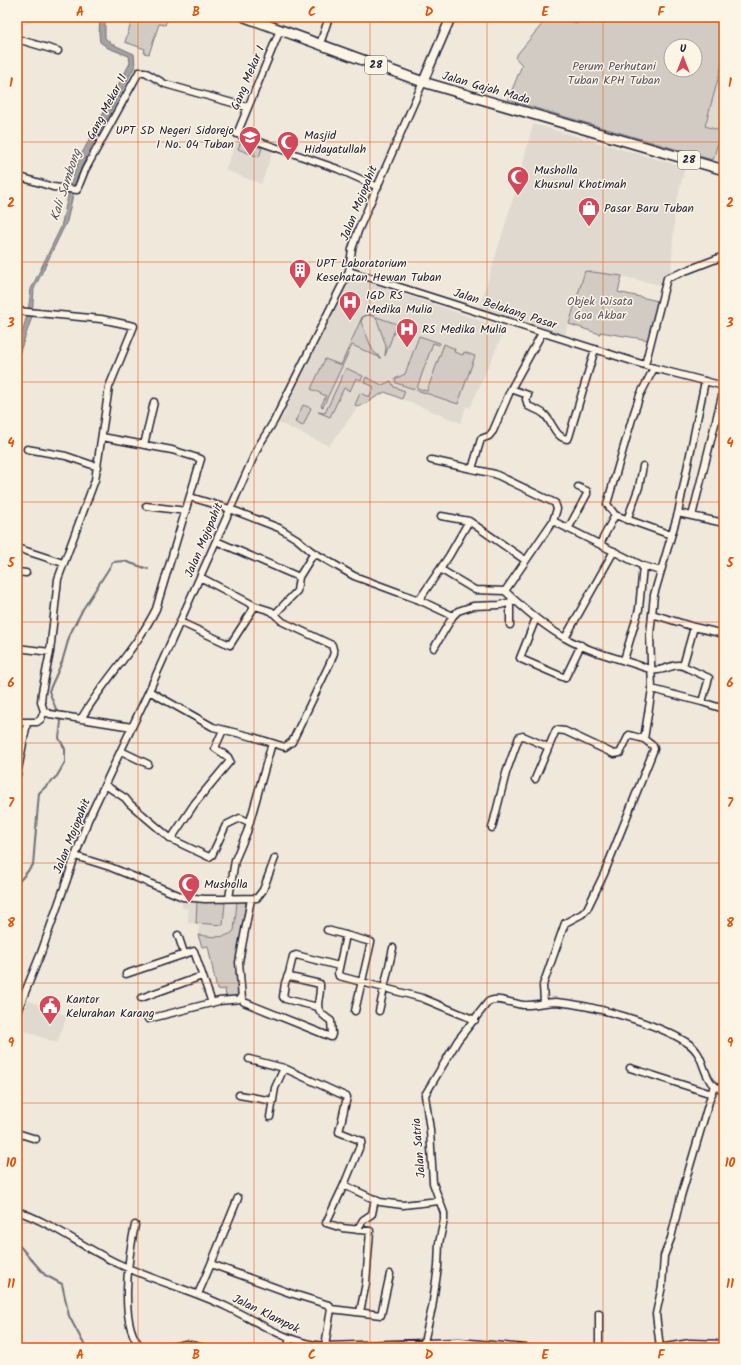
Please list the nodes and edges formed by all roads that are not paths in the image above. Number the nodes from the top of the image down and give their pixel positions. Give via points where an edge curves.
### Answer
1 (245, 17) edge
2 (329, 17) edge
3 (451, 17) edge
4 (280, 30) junction
5 (17, 39) edge
6 (320, 44) junction
7 (58, 51) dead end
8 (423, 82) junction
9 (248, 107) junction
10 (724, 170) edge
11 (17, 176) edge
12 (378, 187) junction
13 (724, 256) edge
14 (349, 271) junction
15 (20, 312) edge
16 (542, 333) junction
17 (595, 350) junction
18 (646, 365) junction
19 (654, 368) junction
20 (705, 381) junction
21 (724, 387) edge
22 (512, 389) junction
23 (154, 402) dead end
24 (102, 437) junction
25 (144, 445) junction
26 (27, 449) dead end
27 (431, 460) dead end
28 (643, 466) dead end
29 (98, 467) junction
30 (472, 469) junction
31 (578, 486) dead end
32 (190, 497) junction
33 (146, 506) dead end
34 (230, 509) junction
35 (186, 511) junction
36 (678, 513) junction
37 (615, 515) junction
38 (441, 516) dead end
39 (692, 516) junction
40 (627, 520) junction
41 (469, 521) junction
42 (553, 521) junction
43 (724, 523) edge
44 (568, 529) junction
45 (671, 535) junction
46 (216, 541) junction
47 (600, 544) junction
48 (17, 548) edge
49 (614, 551) junction
50 (314, 553) junction
51 (525, 560) junction
52 (62, 563) junction
53 (643, 566) junction
54 (440, 569) junction
55 (661, 571) junction
56 (17, 572) edge
57 (26, 573) dead end
58 (200, 577) junction
59 (299, 577) junction
60 (504, 591) junction
61 (419, 600) junction
62 (511, 602) junction
63 (255, 606) junction
64 (275, 614) junction
65 (652, 614) junction
66 (453, 616) junction
67 (536, 618) junction
68 (180, 622) junction
69 (510, 625) dead end
70 (694, 627) junction
71 (724, 634) edge
72 (565, 638) junction
73 (581, 645) junction
74 (17, 648) edge
75 (434, 648) dead end
76 (50, 652) junction
77 (624, 660) junction
78 (683, 666) junction
79 (652, 670) junction
80 (652, 689) junction
81 (149, 692) junction
82 (702, 702) junction
83 (724, 708) edge
84 (47, 713) junction
85 (81, 719) junction
86 (17, 722) edge
87 (27, 723) junction
88 (132, 727) junction
89 (223, 730) junction
90 (644, 738) junction
91 (272, 743) junction
92 (548, 747) junction
93 (121, 751) junction
94 (148, 764) dead end
95 (17, 775) edge
96 (535, 779) dead end
97 (105, 786) junction
98 (249, 822) junction
99 (492, 828) dead end
100 (171, 839) junction
101 (75, 856) junction
102 (275, 858) dead end
103 (229, 898) junction
104 (251, 899) junction
105 (327, 930) dead end
106 (178, 935) dead end
107 (346, 935) junction
108 (393, 948) dead end
109 (184, 953) junction
110 (339, 966) junction
111 (126, 974) dead end
112 (288, 975) junction
113 (202, 976) junction
114 (361, 982) junction
115 (383, 987) junction
116 (141, 998) dead end
117 (242, 998) junction
118 (544, 1002) junction
119 (212, 1003) junction
120 (318, 1007) junction
121 (356, 1011) dead end
122 (379, 1011) dead end
123 (17, 1012) edge
124 (148, 1019) dead end
125 (475, 1020) junction
126 (249, 1059) dead end
127 (284, 1068) junction
128 (630, 1068) dead end
129 (714, 1085) junction
130 (724, 1091) edge
131 (712, 1094) junction
132 (239, 1095) dead end
133 (273, 1101) junction
134 (270, 1117) dead end
135 (17, 1133) edge
136 (36, 1139) dead end
137 (344, 1185) junction
138 (238, 1198) dead end
139 (375, 1199) junction
140 (439, 1201) junction
141 (17, 1211) edge
142 (135, 1225) dead end
143 (357, 1230) junction
144 (211, 1264) junction
145 (130, 1269) junction
146 (390, 1274) dead end
147 (198, 1294) junction
148 (331, 1309) junction
149 (360, 1312) junction
150 (599, 1313) dead end
151 (290, 1338) junction
152 (424, 1342) junction
153 (724, 1344) edge
154 (309, 1346) edge
155 (325, 1346) junction
156 (143, 1348) edge
157 (168, 1348) edge
158 (204, 1348) edge
159 (287, 1348) edge
160 (526, 1348) edge
161 (599, 1348) edge
162 (660, 1348) edge

1 - 4 highway, Jalan Gajah Mada / 28
2 - 6 street
3 - 8 main road
4 - 6 highway, Jalan Gajah Mada / 28
4 - 9 street, Gang Mekar I
5 - 7 street
6 - 8 highway, Jalan Gajah Mada / 28
8 - 10 highway, Jalan Gajah Mada / 28
8 - 12 street, Jalan Mojopahit
9 - 11 street, Gang Mekar II via 176,88 139,72 85,170 78,188 75,190 44,185
9 - 12 street, Gang Mekar I via 238,135 338,168
12 - 14 street, Jalan Mojopahit via 356,236
13 - 18 street via 667,278
14 - 16 street, Jalan Belakang Pasar
14 - 34 street, Jalan Mojopahit via 274,421 258,447
15 - 24 street via 95,318 134,326 109,387
16 - 17 street, Jalan Belakang Pasar
16 - 22 street
17 - 18 street, Jalan Belakang Pasar
17 - 22 street via 567,438 558,434 538,409 528,406 528,395
18 - 19 street, Jalan Belakang Pasar
19 - 20 street, Jalan Belakang Pasar
19 - 37 street via 640,395 607,504
20 - 21 street, Jalan Belakang Pasar
20 - 36 street
21 - 39 street
22 - 30 street via 493,431 489,436 480,439
23 - 25 street
24 - 25 street
24 - 29 street
25 - 32 street via 201,459
26 - 29 street via 66,456
27 - 30 street
28 - 40 street via 639,487
29 - 52 street
30 - 42 street via 501,476 555,503 557,509
31 - 44 street via 587,491 587,494
32 - 34 street
32 - 35 street
33 - 35 street
34 - 46 street, Jalan Mojopahit
34 - 50 street via 284,531
35 - 85 street via 153,615
36 - 39 street
36 - 45 street
37 - 40 street
37 - 47 street
38 - 41 street
39 - 43 street
40 - 45 street
41 - 51 street
41 - 54 street
42 - 44 street
42 - 51 street
44 - 47 street
45 - 55 street
46 - 58 street, Jalan Mojopahit
46 - 59 street
47 - 49 street
48 - 52 street
49 - 53 street
49 - 72 street
50 - 59 street
50 - 61 street via 366,582
51 - 60 street
52 - 76 street
53 - 55 street
53 - 77 street via 638,609
54 - 60 street via 475,590
54 - 61 street
55 - 65 street
56 - 57 street
58 - 63 street
58 - 68 street, Jalan Mojopahit
59 - 64 street via 297,591
60 - 62 street
61 - 66 street
62 - 66 street via 465,608
62 - 67 street
62 - 69 street
63 - 64 street
63 - 68 street via 230,645
64 - 91 street via 283,622 332,645 334,652 292,742 285,747
65 - 70 street
65 - 79 street
66 - 75 street
67 - 72 street
67 - 73 street via 521,659 565,678
68 - 81 street, Jalan Mojopahit
70 - 71 street
70 - 78 street
72 - 73 street
73 - 77 street
74 - 76 street
76 - 84 street via 41,697 41,707
77 - 79 street
78 - 79 street via 676,665 661,671
78 - 82 street via 709,678
79 - 80 street
80 - 82 street
80 - 90 street
81 - 88 street, Jalan Mojopahit
81 - 89 street
82 - 83 street
84 - 85 street
84 - 87 street via 39,721
85 - 88 street
86 - 87 street
87 - 95 street
88 - 93 street, Jalan Mojopahit
89 - 91 street
89 - 100 street via 215,748 230,761 195,803
90 - 92 street via 629,735 620,753 614,754 559,729 554,733
90 - 118 street via 654,747 649,765 587,909 565,923 543,985
91 - 98 street
92 - 96 street
92 - 99 street via 523,736 519,737 506,773
93 - 94 street
93 - 97 street, Jalan Mojopahit
97 - 100 street via 125,798
97 - 101 street, Jalan Mojopahit via 88,820
98 - 100 street via 240,818 226,825 209,857
98 - 103 street via 235,860
101 - 103 street via 110,867 179,896
101 - 123 street, Jalan Mojopahit
102 - 104 street via 260,895
103 - 104 street
104 - 117 street via 240,957
105 - 107 street
106 - 109 street
107 - 110 street
107 - 114 street via 371,942
108 - 115 street
109 - 111 street
109 - 113 street via 194,952
110 - 112 street via 296,955 293,956
110 - 114 street via 339,976
112 - 120 street via 320,984
112 - 120 street via 282,994 285,999
113 - 116 street
113 - 119 street
114 - 115 street
114 - 121 street
115 - 122 street
115 - 125 street via 422,998
117 - 119 street
117 - 120 street via 248,1004 330,1038 331,1021 321,1014
118 - 125 street, Jalan Satria via 528,1005 491,1000
118 - 129 street via 564,1003 608,1013 687,1042 698,1052
119 - 124 street
125 - 140 street, Jalan Satria via 458,1040 425,1092 432,1176
126 - 127 street
127 - 133 street via 275,1088
127 - 137 street via 347,1097 339,1132 362,1141
128 - 131 street
129 - 130 street
129 - 131 street
131 - 162 street via 664,1256 662,1286 656,1314
132 - 133 street
133 - 134 street
135 - 136 street
137 - 139 street
137 - 143 street via 326,1223
138 - 144 street
139 - 140 street via 403,1205
139 - 143 street via 372,1214
140 - 152 street, Jalan Satria via 444,1220 432,1308
141 - 145 street, Jalan Klampok via 45,1222
142 - 145 street via 129,1254
143 - 149 street via 370,1231 366,1283
144 - 147 street
144 - 148 street via 328,1305
145 - 147 street, Jalan Klampok
145 - 156 street via 127,1296 130,1326 135,1341
146 - 149 street via 381,1315
147 - 151 street, Jalan Klampok
148 - 149 street
148 - 155 street
150 - 161 street
151 - 154 street, Jalan Klampok
151 - 159 street
152 - 155 street, Jalan Klampok
152 - 160 street, Jalan Klampok via 459,1342
153 - 162 street via 690,1343
154 - 155 street, Jalan Klampok
157 - 158 street via 186,1344

